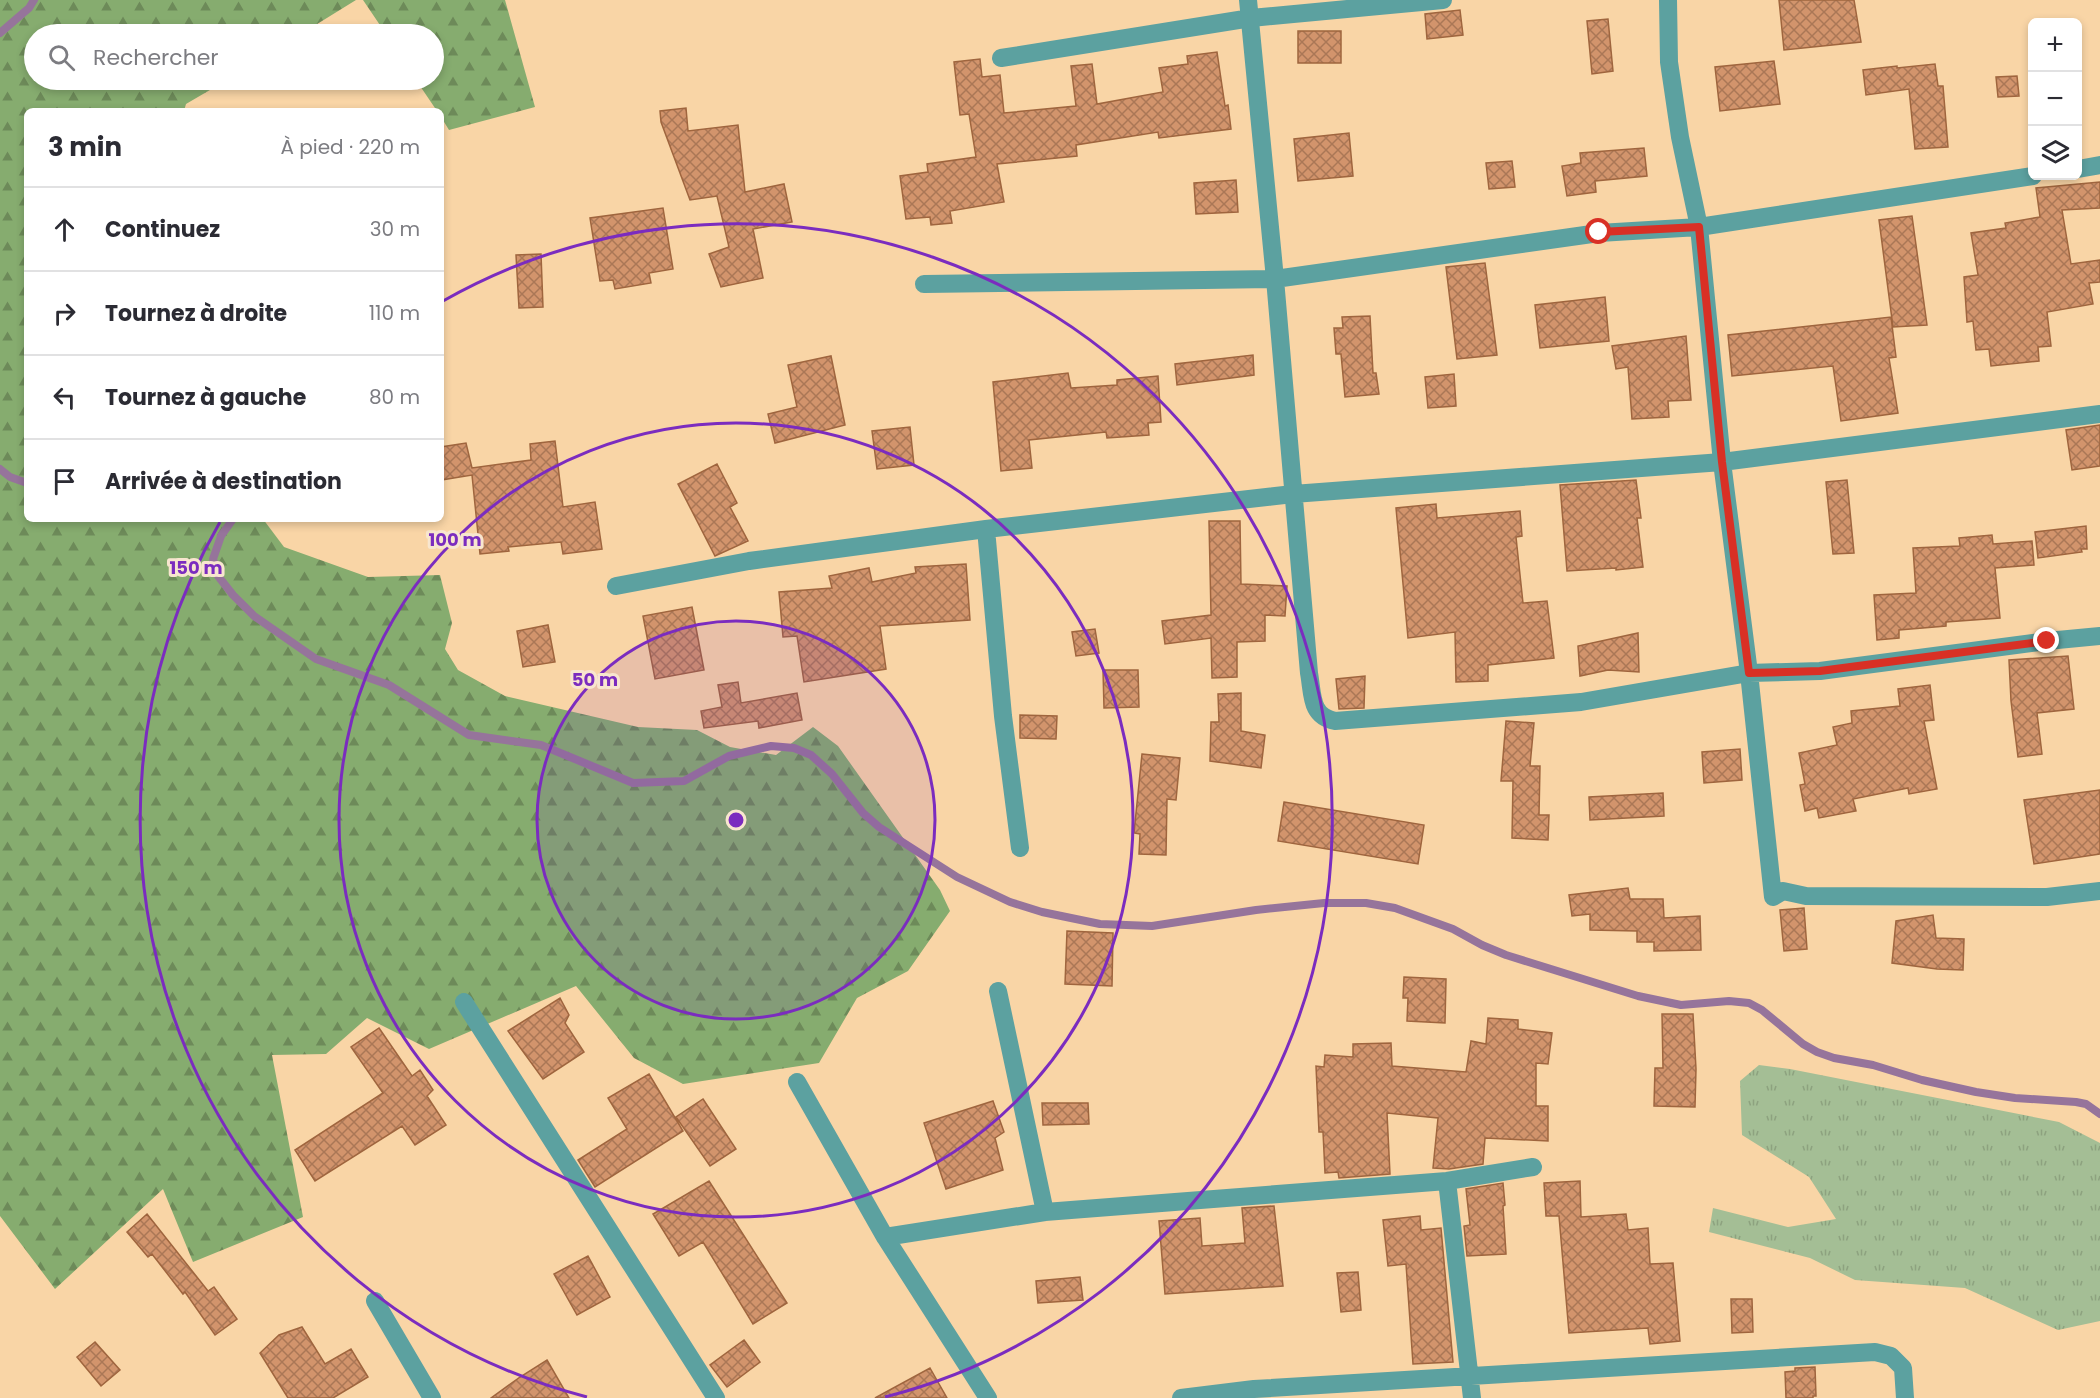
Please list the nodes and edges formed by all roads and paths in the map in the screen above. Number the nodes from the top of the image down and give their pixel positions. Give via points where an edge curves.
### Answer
1 (1443, 0) edge
2 (1668, 0) edge
3 (1250, 9) edge
4 (1001, 58) dead end
5 (2100, 165) edge
6 (2082, 168) edge
7 (2028, 177) edge
8 (1699, 227) junction
9 (1275, 279) junction
10 (924, 284) dead end
11 (2100, 414) edge
12 (1722, 462) junction
13 (1293, 494) junction
14 (986, 529) junction
15 (616, 586) dead end
16 (2100, 636) edge
17 (1749, 673) junction
18 (1020, 848) dead end
19 (2100, 891) edge
20 (998, 991) dead end
21 (464, 1002) dead end
22 (798, 1082) dead end
23 (1533, 1167) dead end
24 (1447, 1181) junction
25 (1045, 1212) junction
26 (885, 1237) junction
27 (375, 1301) dead end
28 (1470, 1375) junction
29 (432, 1398) edge
30 (716, 1398) edge
31 (988, 1398) edge
32 (1181, 1398) edge
33 (1472, 1398) edge
34 (1905, 1398) edge

1 - 3 street
2 - 8 street via 1669,62
3 - 4 street
3 - 9 street
5 - 6 street
7 - 8 street
8 - 9 street via 1599,232
8 - 12 street
9 - 10 street
9 - 13 street
11 - 12 street
12 - 13 street
12 - 17 street
13 - 14 street
13 - 17 street via 1309,674 1316,711 1323,719 1581,702
14 - 15 street via 749,561
14 - 18 street
16 - 17 street via 1820,671
17 - 19 street via 1773,897 1783,891 1806,896 2047,897
20 - 25 street
21 - 30 street
22 - 26 street
23 - 24 street
24 - 25 street
24 - 28 street
25 - 26 street
26 - 31 street
27 - 29 street
28 - 32 street via 1254,1389
28 - 33 street
28 - 34 street via 1875,1352 1891,1356 1903,1368

